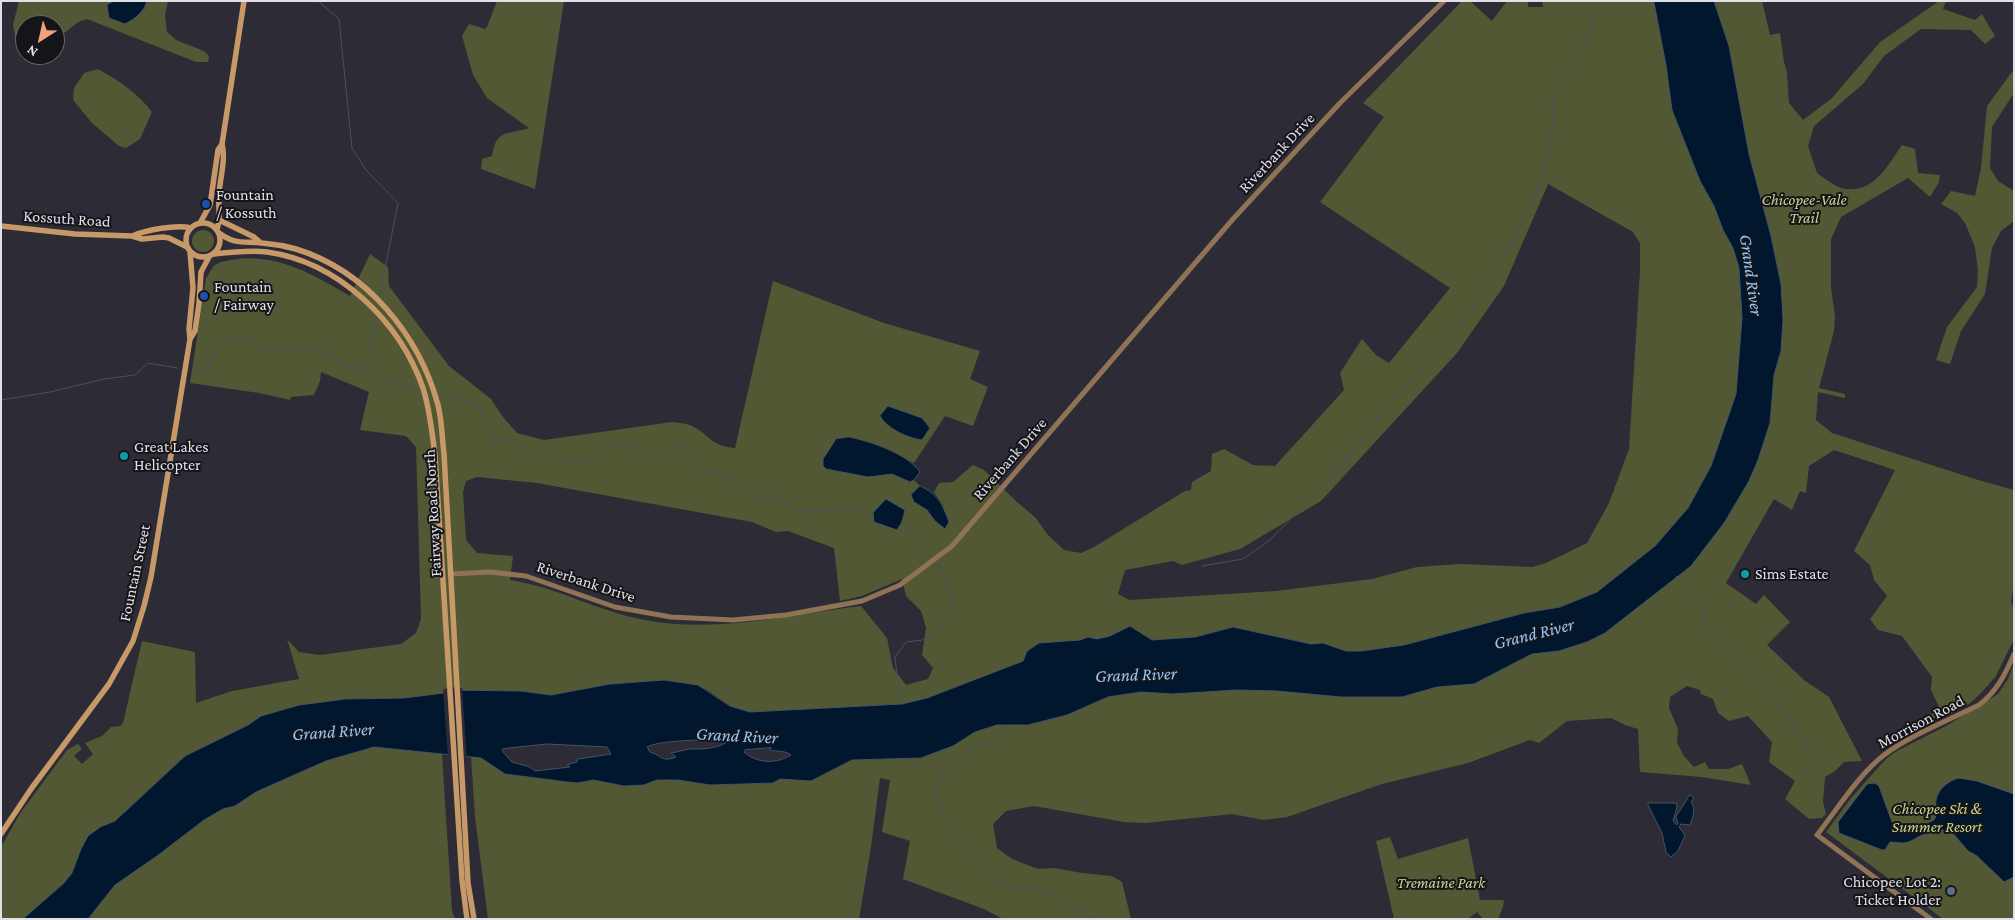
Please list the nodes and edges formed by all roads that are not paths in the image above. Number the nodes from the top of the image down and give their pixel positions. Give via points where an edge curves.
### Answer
1 (244, 1) edge
2 (1444, 1) edge
3 (222, 144) junction
4 (219, 220) junction
5 (200, 223) junction
6 (1, 226) edge
7 (192, 228) junction
8 (218, 231) junction
9 (132, 236) junction
10 (261, 243) junction
11 (189, 249) junction
12 (212, 256) junction
13 (190, 338) junction
14 (450, 574) junction
15 (450, 646) junction
16 (2014, 654) edge
17 (1, 834) edge
18 (462, 834) junction
19 (467, 919) edge
20 (474, 919) edge
21 (1931, 919) edge

1 - 3 main road
2 - 14 street, Riverbank Drive via 1340,104 1233,219 944,554 907,580 862,601 786,615 733,620 671,617 615,607 526,576 490,572
3 - 4 main road
3 - 5 main road via 214,170 210,209
4 - 8 main road
4 - 10 main road
5 - 7 main road
5 - 8 main road
6 - 9 main road, Kossuth Road
7 - 9 main road, Kossuth Road via 184,226
7 - 11 main road via 186,237
8 - 10 main road, Fairway Road North via 234,242
8 - 12 main road via 220,244
9 - 11 main road, Kossuth Road via 169,238
10 - 14 main road, Fairway Road North via 299,250 343,272 391,314 419,354 438,408 444,454
11 - 12 main road via 195,256
11 - 13 main road, Fountain Street via 193,288
12 - 13 main road, Fountain Street via 201,272 199,304
12 - 15 main road, Fairway Road North via 240,251 268,252 301,261 355,292 404,347 429,409
13 - 17 main road, Fountain Street via 151,577 133,641 108,684
14 - 15 main road, Fairway Road North
15 - 18 main road, Fairway Road North
16 - 21 street, Morrison Road via 1990,697 1883,756 1871,766 1817,835
18 - 19 main road, Fairway Road North via 462,880
18 - 20 main road, Fairway Road North

